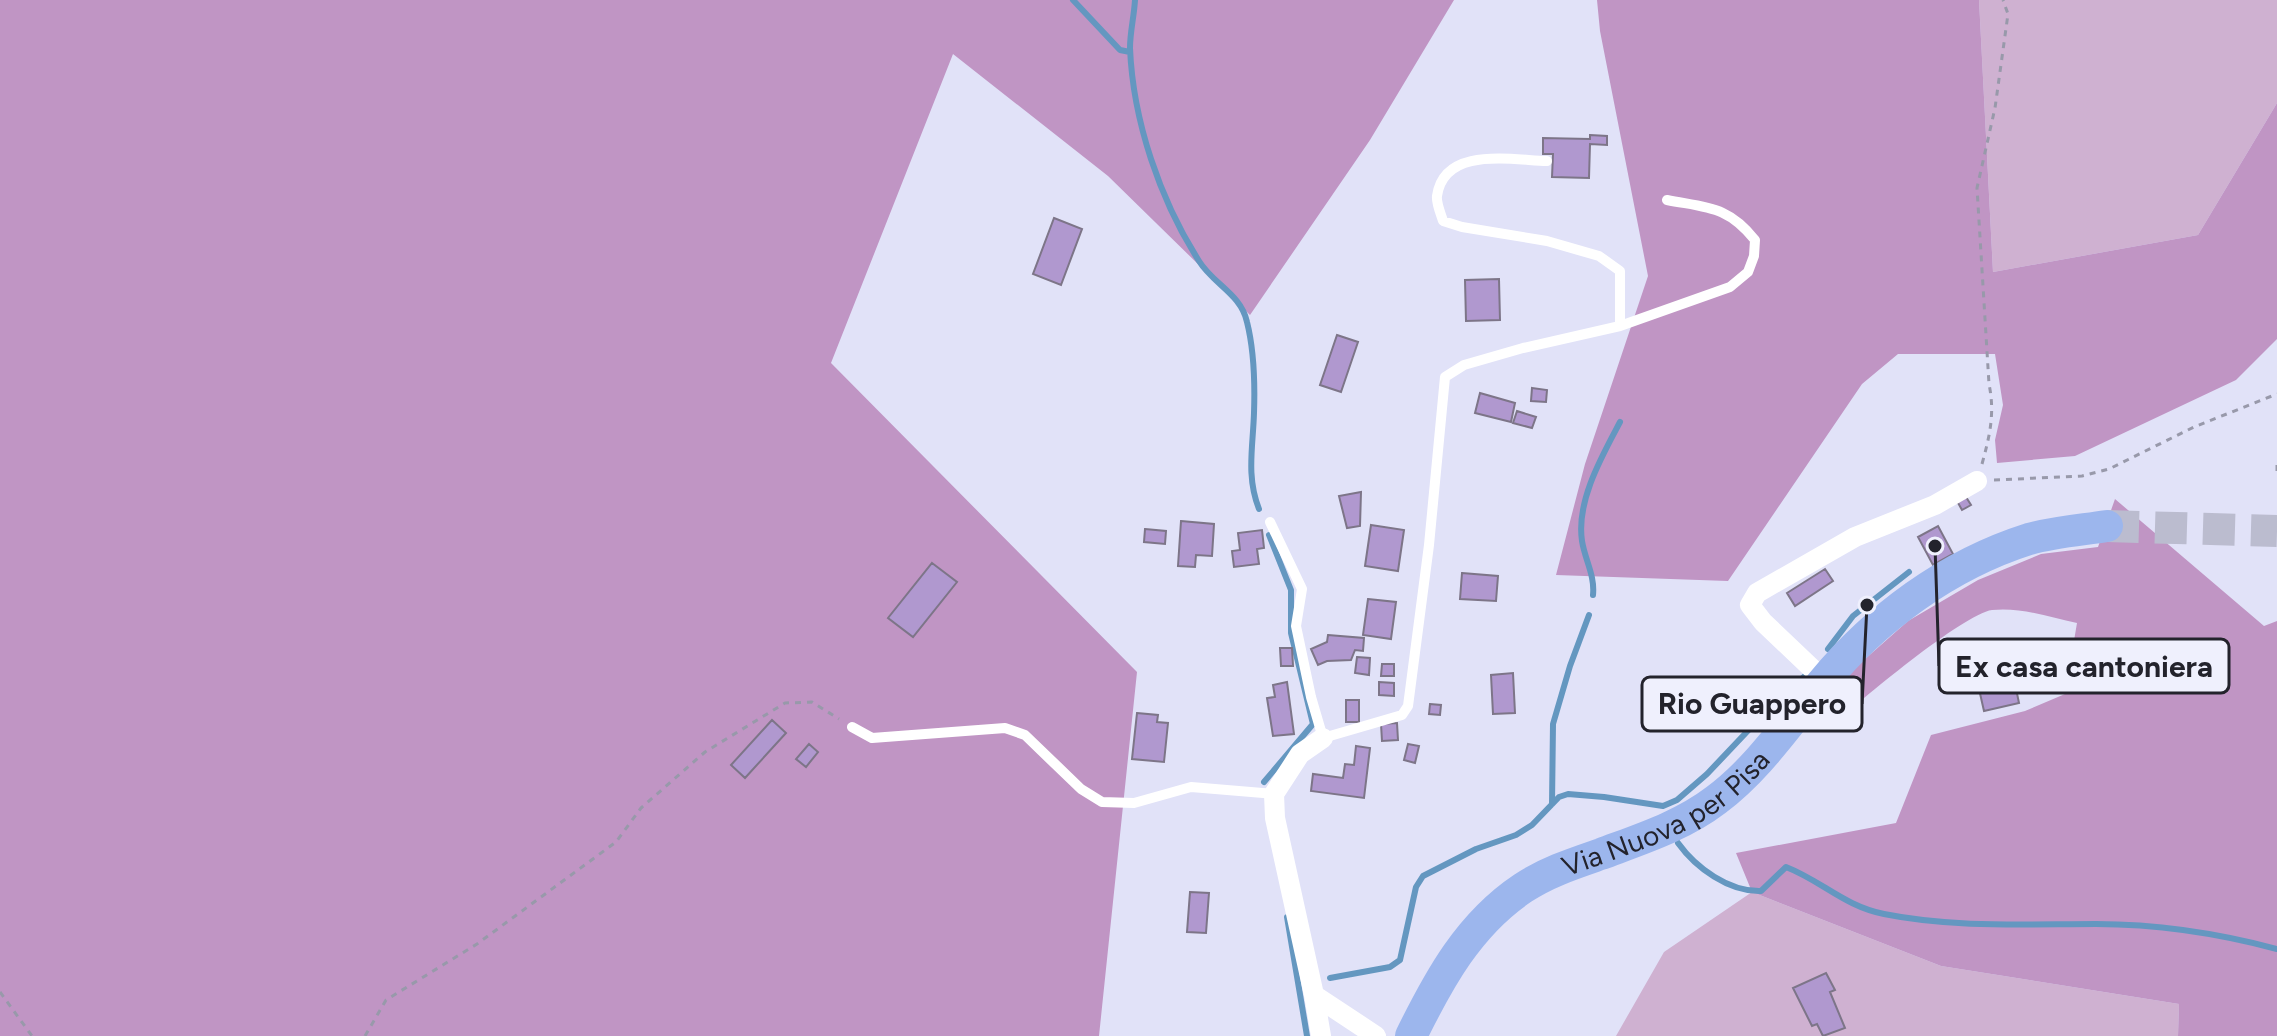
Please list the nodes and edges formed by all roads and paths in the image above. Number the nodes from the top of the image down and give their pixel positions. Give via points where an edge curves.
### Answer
1 (2003, 0) edge
2 (1547, 161) dead end
3 (1667, 200) dead end
4 (1620, 326) junction
5 (2277, 394) edge
6 (2277, 465) edge
7 (2277, 474) edge
8 (1977, 481) junction
9 (1270, 522) dead end
10 (2107, 526) tunnel mouth
11 (1824, 680) junction
12 (852, 727) joint
13 (1323, 738) junction
14 (1274, 794) junction
15 (0, 992) edge
16 (1314, 995) junction
17 (32, 1036) edge
18 (365, 1036) edge
19 (1321, 1036) edge
20 (1376, 1036) edge
21 (1411, 1036) edge

1 - 8 path via 2008,14 1977,188 1994,406
2 - 4 lane via 1472,160 1453,167 1437,198 1443,221 1599,256 1620,271
3 - 4 lane via 1720,210 1741,223 1755,240 1754,256 1748,272 1730,287
4 - 13 lane via 1464,365 1445,377 1408,706 1402,715
5 - 8 path via 2109,469 2082,476
6 - 7 path
8 - 11 street via 1935,505 1855,537 1757,593 1750,605 1763,622
9 - 13 lane via 1302,589 1296,626
10 - 11 main road, Via Nuova per Pisa via 2029,539 1949,576 1880,622
11 - 21 main road, Via Nuova per Pisa via 1750,769 1708,806 1664,830 1542,877 1501,905 1459,950
12 - 14 lane via 872,738 1005,728 1025,735 1102,802 1134,803 1191,787
12 - 18 path via 812,702 785,703 705,752 641,808 616,842 477,944 386,1000
13 - 14 street via 1300,754
14 - 16 street
15 - 17 path
16 - 19 street
16 - 20 street

